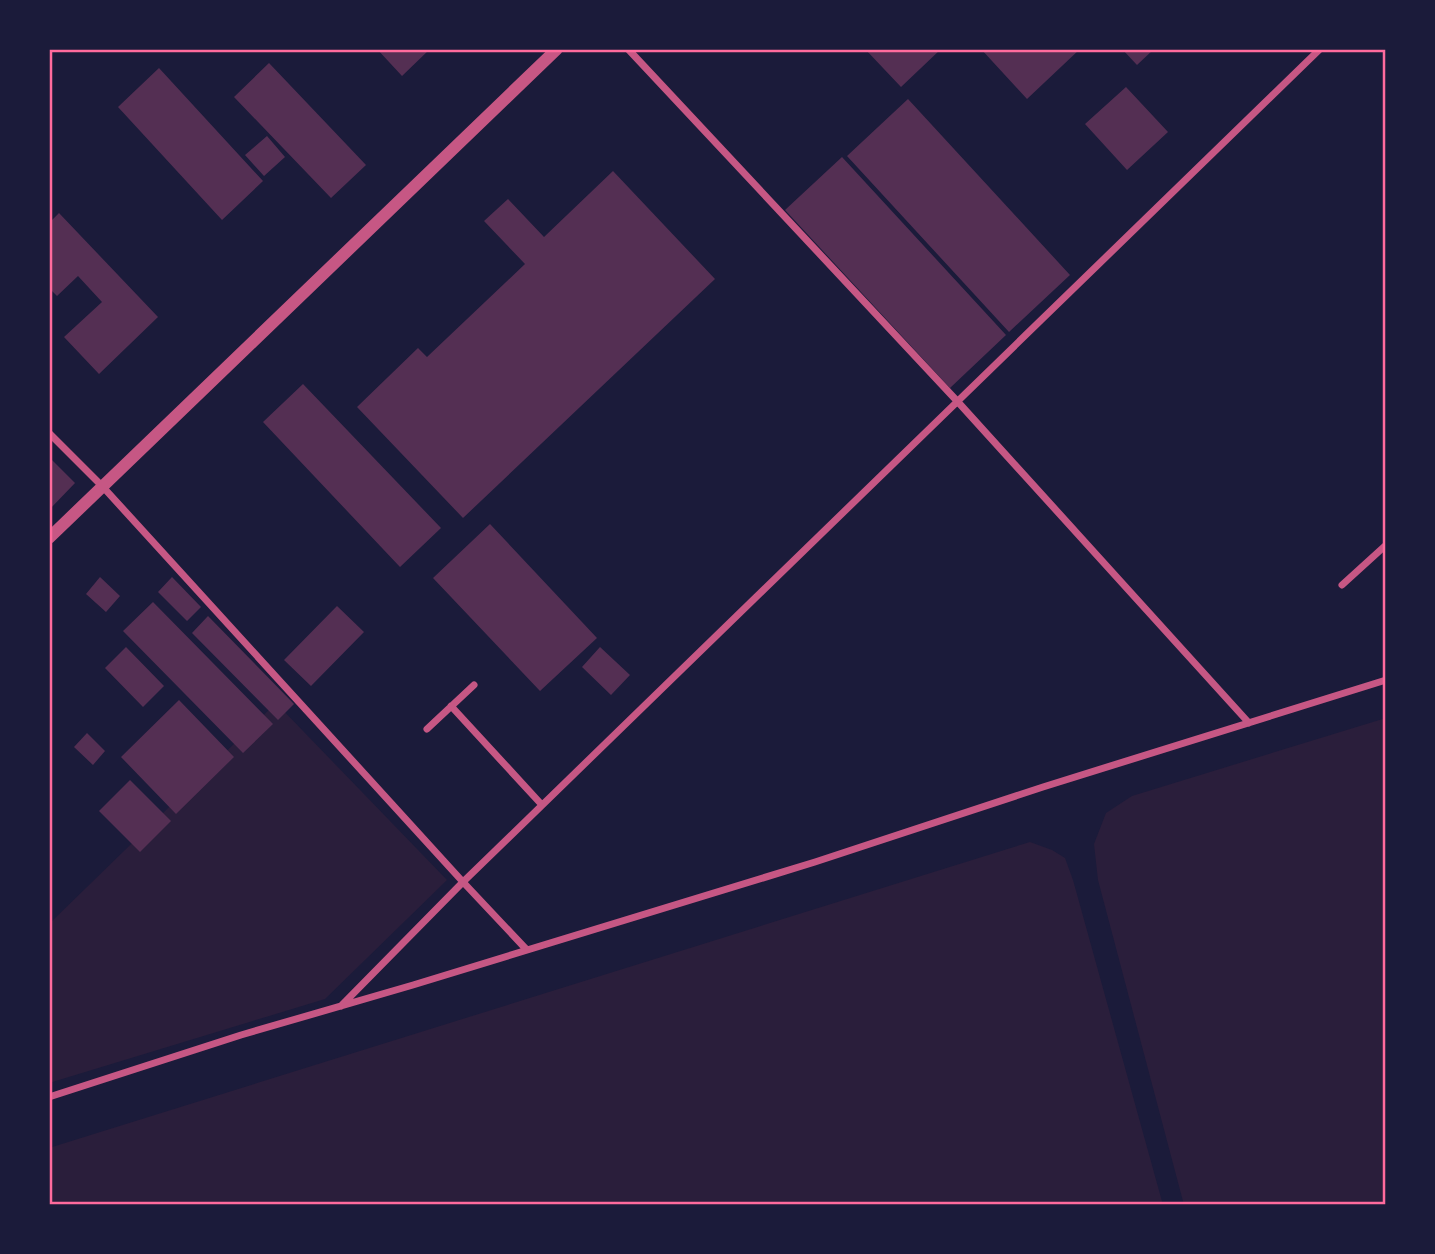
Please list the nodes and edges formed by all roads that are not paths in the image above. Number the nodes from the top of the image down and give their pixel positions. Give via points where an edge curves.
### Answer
1 (556, 49) edge
2 (628, 49) edge
3 (1320, 49) edge
4 (958, 402) junction
5 (49, 433) edge
6 (103, 487) junction
7 (49, 538) edge
8 (1386, 545) edge
9 (1342, 585) dead end
10 (1386, 680) edge
11 (474, 685) dead end
12 (451, 706) junction
13 (1249, 723) junction
14 (427, 729) dead end
15 (542, 805) junction
16 (463, 882) junction
17 (526, 949) junction
18 (341, 1006) junction
19 (49, 1097) edge

1 - 6 street
2 - 4 street
3 - 4 street
4 - 13 street
4 - 15 street
5 - 6 street
6 - 7 street
6 - 16 street
8 - 9 street
10 - 13 street
11 - 12 street
12 - 14 street
12 - 15 street
13 - 17 street
15 - 16 street
16 - 17 street
16 - 18 street
17 - 18 street
18 - 19 street

